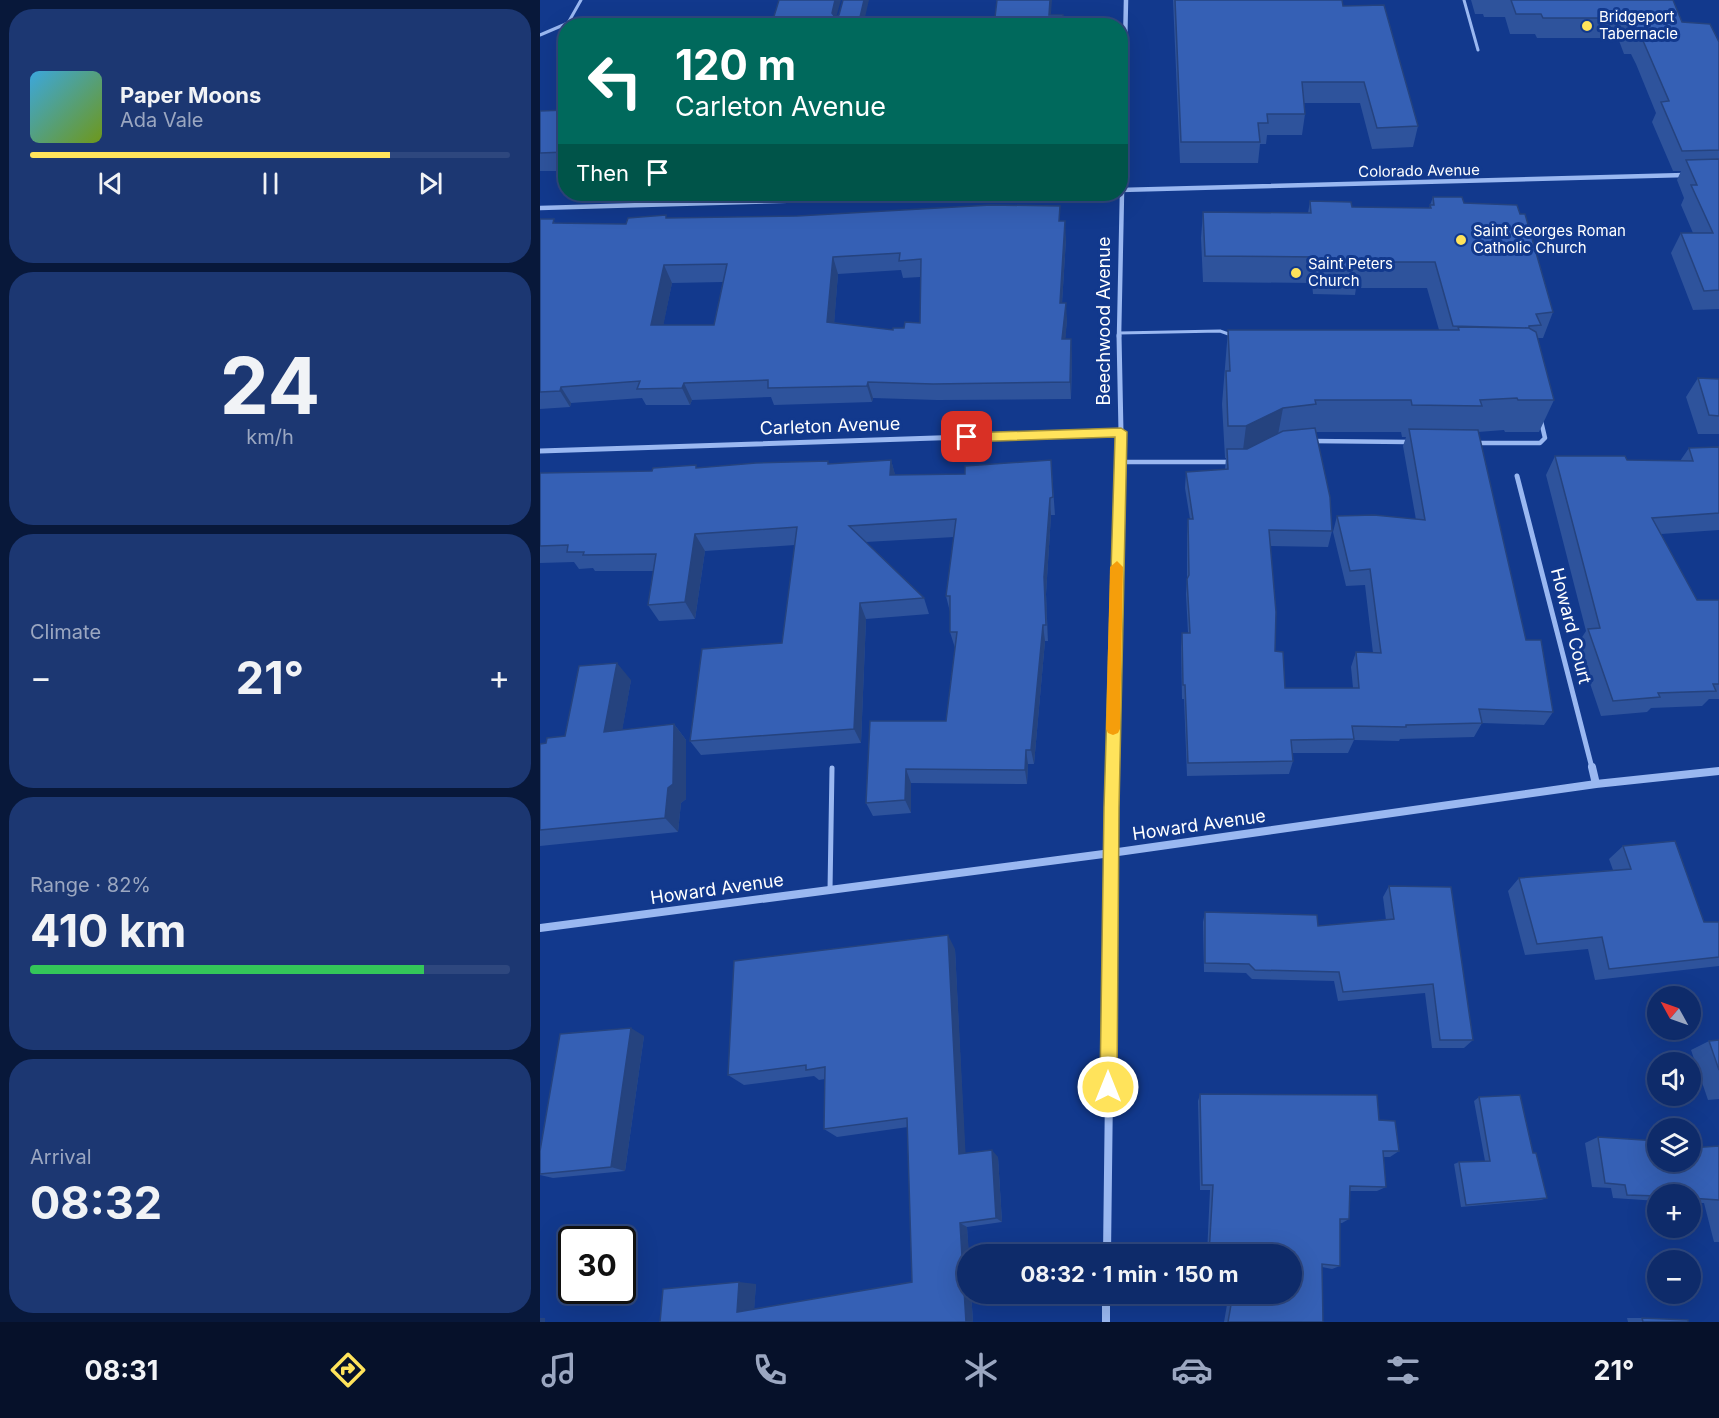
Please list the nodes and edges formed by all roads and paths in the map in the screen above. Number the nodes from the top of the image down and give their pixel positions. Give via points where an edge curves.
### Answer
1 (581, 0) edge
2 (1125, 0) edge
3 (1464, 0) edge
4 (571, 18) edge
5 (1125, 18) edge
6 (558, 27) edge
7 (540, 34) edge
8 (1478, 50) dead end
9 (1697, 175) edge
10 (1128, 190) edge
11 (778, 201) edge
12 (1121, 201) edge
13 (540, 208) edge
14 (1119, 333) junction
15 (1238, 346) edge
16 (1539, 416) edge
17 (1121, 432) junction
18 (1305, 441) edge
19 (1418, 442) edge
20 (1475, 443) edge
21 (540, 450) edge
22 (1119, 462) junction
23 (1234, 462) edge
24 (1517, 476) dead end
25 (832, 768) dead end
26 (1719, 771) edge
27 (1596, 784) junction
28 (1111, 853) junction
29 (830, 890) junction
30 (540, 928) edge
31 (1107, 1244) edge
32 (1106, 1304) edge
33 (1106, 1322) edge

1 - 4 lane
2 - 5 street, Beechwood Avenue
3 - 8 lane
6 - 7 lane
9 - 10 street, Colorado Avenue
11 - 13 street
12 - 14 street, Beechwood Avenue
14 - 15 lane via 1220,331 1234,336
14 - 17 street, Beechwood Avenue
16 - 20 lane via 1545,438 1540,443
17 - 21 street, Carleton Avenue
17 - 22 street, Beechwood Avenue
18 - 19 lane
22 - 23 lane
22 - 28 street, Beechwood Avenue
24 - 27 street, Howard Court
25 - 29 lane
26 - 27 street, Howard Avenue
27 - 28 street, Howard Avenue
28 - 29 street, Howard Avenue
28 - 31 street, Beechwood Avenue
29 - 30 street, Howard Avenue
32 - 33 street

